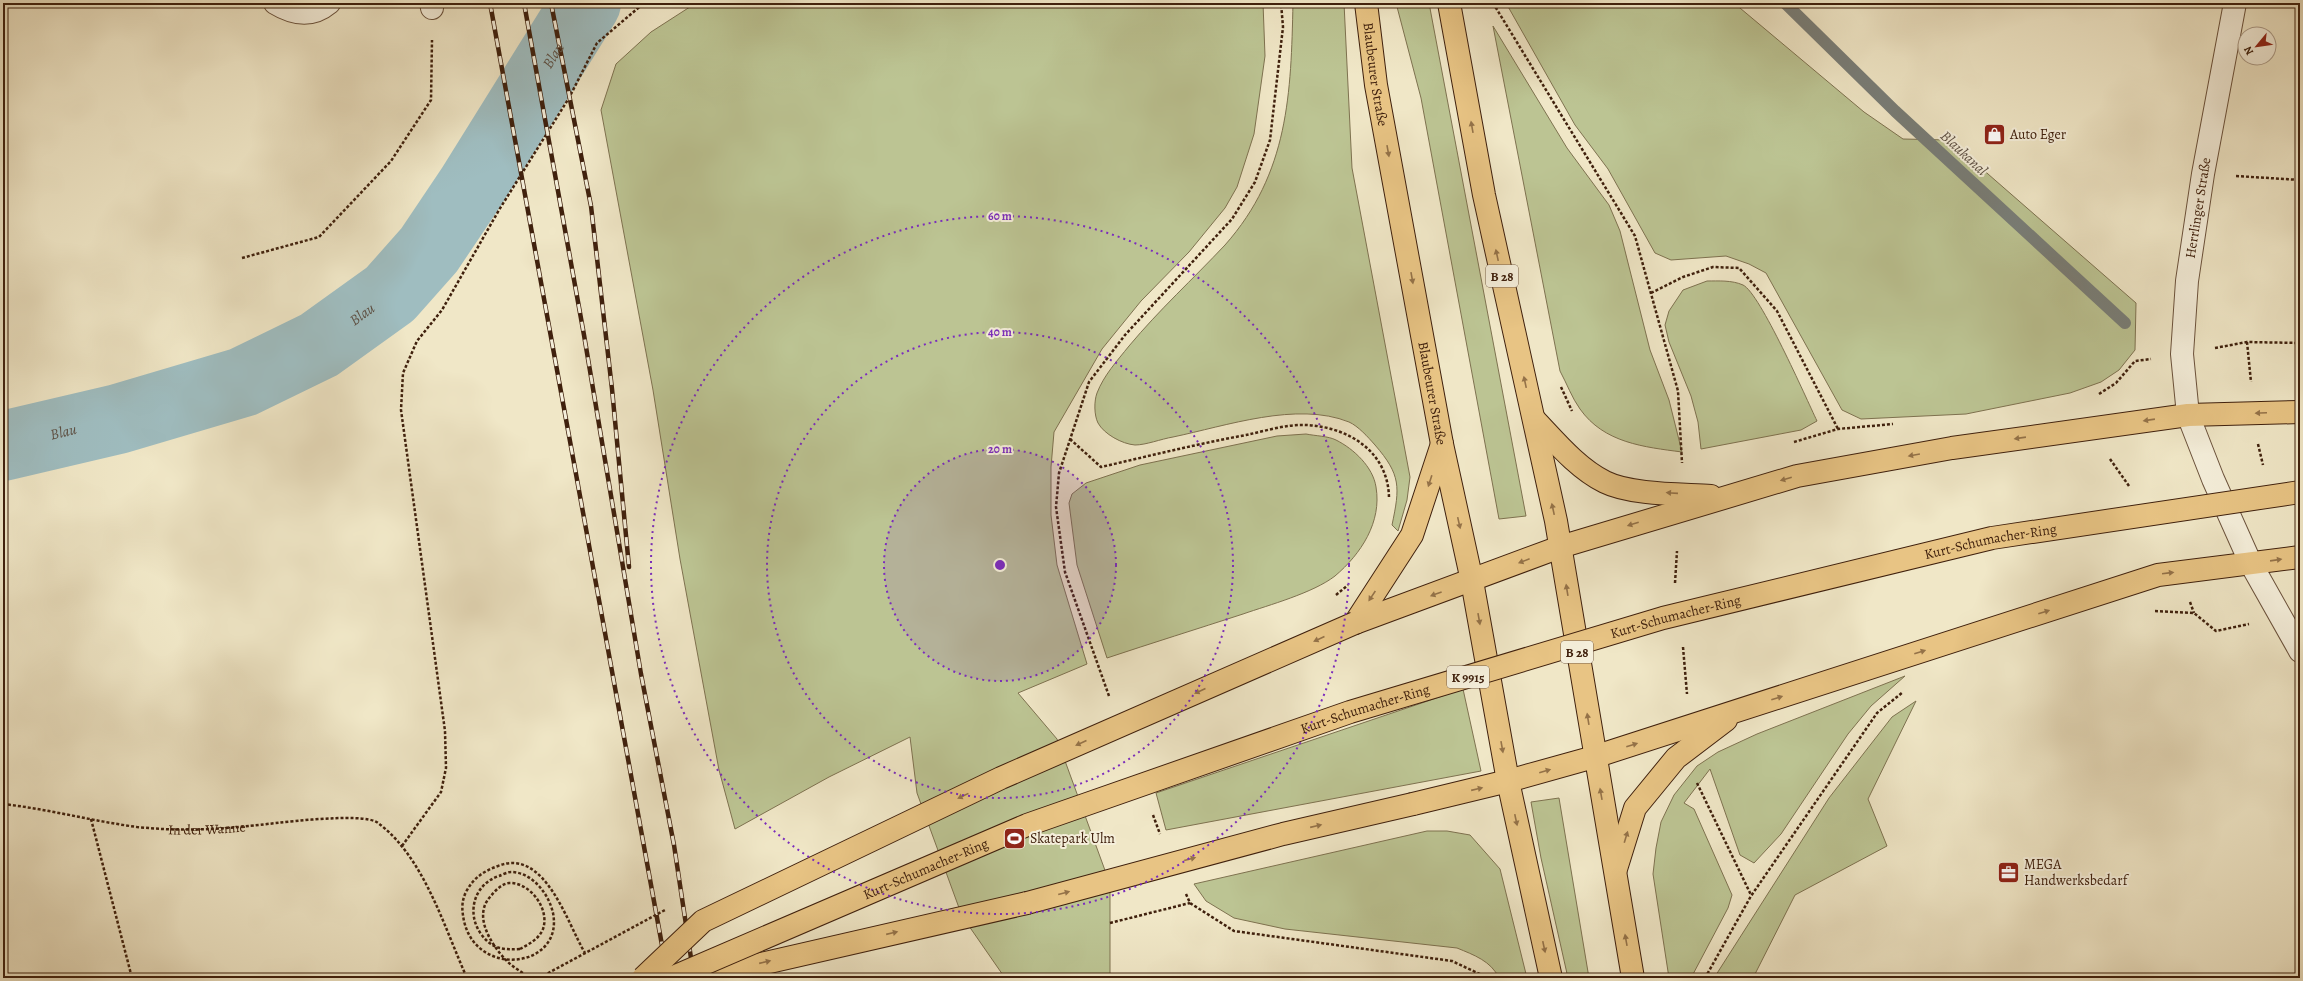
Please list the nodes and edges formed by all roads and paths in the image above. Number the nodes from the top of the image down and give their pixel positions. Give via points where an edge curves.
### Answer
1 (275, 3) edge
2 (329, 3) edge
3 (644, 3) edge
4 (1281, 3) edge
5 (1366, 3) edge
6 (1450, 3) edge
7 (1493, 3) edge
8 (2235, 3) edge
9 (431, 6) edge
10 (2203, 174) junction
11 (2300, 180) edge
12 (242, 258) dead end
13 (1651, 293) junction
14 (2246, 342) dead end
15 (2300, 343) edge
16 (1558, 380) dead end
17 (2300, 412) edge
18 (1574, 415) dead end
19 (2188, 415) junction
20 (1534, 419) junction
21 (1838, 429) dead end
22 (1442, 444) junction
23 (1682, 462) dead end
24 (2300, 492) edge
25 (1724, 497) junction
26 (1389, 506) dead end
27 (1560, 547) junction
28 (1677, 551) dead end
29 (2300, 557) edge
30 (2251, 564) junction
31 (1352, 580) dead end
32 (1472, 581) junction
33 (1348, 585) dead end
34 (1675, 585) dead end
35 (2151, 611) dead end
36 (1355, 623) junction
37 (2216, 631) dead end
38 (1682, 641) dead end
39 (2300, 651) edge
40 (1904, 691) dead end
41 (1688, 702) dead end
42 (1740, 710) junction
43 (1594, 757) junction
44 (1696, 781) dead end
45 (1508, 782) junction
46 (3, 804) edge
47 (91, 819) junction
48 (402, 846) junction
49 (1615, 874) junction
50 (1751, 896) junction
51 (1190, 903) dead end
52 (1110, 923) dead end
53 (585, 953) dead end
54 (132, 978) edge
55 (468, 978) edge
56 (530, 978) edge
57 (643, 978) edge
58 (671, 978) edge
59 (700, 978) edge
60 (1551, 978) edge
61 (1633, 978) edge
62 (1705, 978) edge

1 - 2 street via 289,12 305,14
3 - 48 path via 597,43 569,98 499,210 442,310 417,341 404,374 401,410 445,730 446,768 441,792
4 - 26 path via 1283,27 1270,140 1255,182 1232,219 1125,335 1089,382 1070,439 1101,467 1278,428 1305,425 1329,428 1349,436 1368,448 1383,467 1389,490
5 -> 22 main road, Blaubeurer Straße via 1376,85
20 -> 6 main road, B 28 via 1484,195
7 - 13 path via 1635,236
8 - 10 street, Herrlinger Straße
9 - 12 path via 431,100 391,161 320,237
10 - 11 path
10 - 19 street, Herrlinger Straße via 2187,281 2182,354
13 - 21 path via 1713,267 1739,268 1777,311
13 - 23 path via 1678,391
14 - 15 path
16 - 18 path
17 -> 19 main road
19 -> 25 main road via 1952,448 1797,476
19 - 30 street, Herrlinger Straße via 2213,480
25 -> 20 main road via 1650,492 1605,482 1572,458
27 -> 20 main road, B 28
22 -> 32 main road, Blaubeurer Straße
22 -> 36 main road via 1412,535
24 - 58 main road, Kurt-Schumacher-Ring / K 9915, bridge via 1992,538 1663,618 1350,712 1027,825
25 -> 27 main road
27 -> 32 main road
43 -> 27 main road, B 28
28 - 34 path
30 -> 29 main road
30 - 39 street, Herrlinger Straße
42 -> 30 main road via 2158,575
31 - 33 path
32 -> 36 main road
32 -> 45 main road, Blaubeurer Straße
35 - 37 path via 2194,613
36 -> 57 main road, bridge via 1001,778 703,921
38 - 41 path
40 - 50 path via 1877,713
43 -> 42 main road
49 -> 42 main road via 1635,808 1676,758
45 -> 43 main road
49 -> 43 main road, B 28
44 - 50 path
59 -> 45 main road, bridge via 1027,903 1283,834
45 -> 60 main road, Blaubeurer Straße
46 - 47 path, In der Wanne
47 - 48 path, In der Wanne via 137,827 184,831 323,818 352,818 376,821
47 - 54 path
48 - 55 path, In der Wanne via 418,867
61 -> 49 main road, B 28
50 - 62 path
51 - 52 path
53 - 56 path, bridge via 548,882 535,870 522,864 505,863 485,871 474,880 461,909 465,927 472,941 486,955 500,960 514,961 529,957 544,947 553,932 553,914 545,892 531,878 510,872 491,879 477,892 472,911 478,929 487,942 501,950 520,949 535,940 543,928 543,913 537,897 526,888 509,883 497,888 486,901 483,916 487,935 506,960

